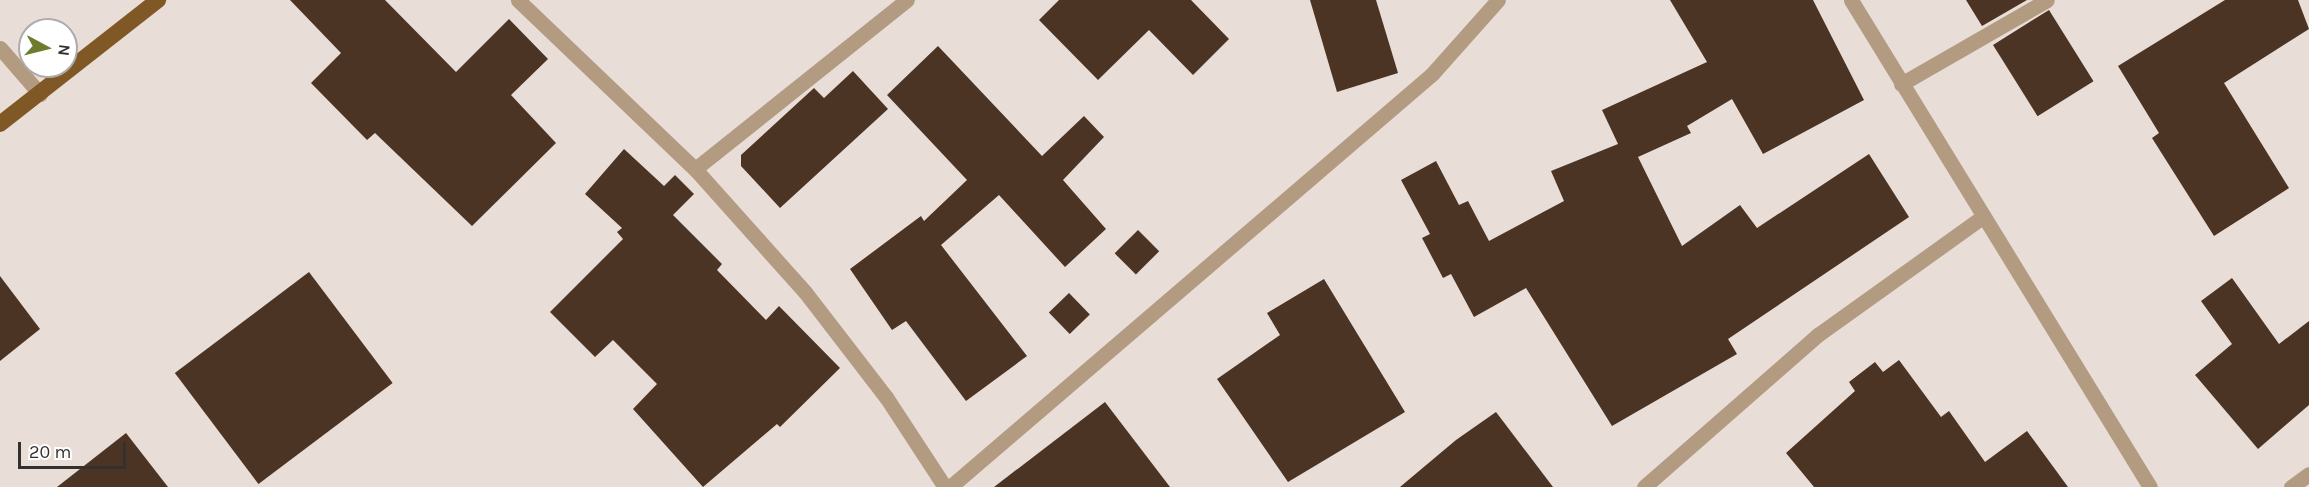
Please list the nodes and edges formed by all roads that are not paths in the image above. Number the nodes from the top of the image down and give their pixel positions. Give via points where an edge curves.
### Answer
1 (158, 0) edge
2 (518, 0) edge
3 (907, 0) edge
4 (1498, 0) edge
5 (1851, 0) edge
6 (2047, 0) edge
7 (0, 48) edge
8 (1901, 84) junction
9 (40, 94) junction
10 (0, 124) edge
11 (695, 169) junction
12 (1981, 218) junction
13 (2309, 474) edge
14 (948, 487) edge
15 (1644, 487) edge
16 (2150, 487) edge
17 (2291, 487) edge

1 - 9 highway
2 - 11 street
3 - 11 street
4 - 14 street via 1432,74
5 - 8 street
6 - 8 street
7 - 9 street
8 - 12 street
9 - 10 highway
11 - 14 street via 805,292 886,397
12 - 15 street via 1819,334
12 - 16 street
13 - 17 street

